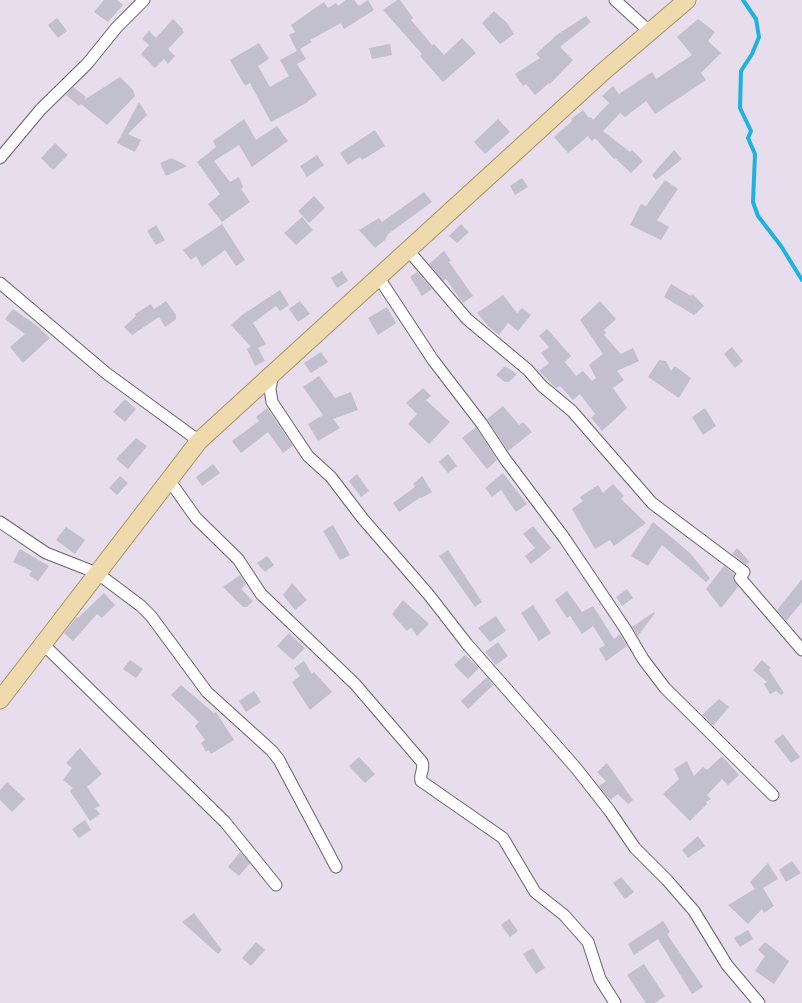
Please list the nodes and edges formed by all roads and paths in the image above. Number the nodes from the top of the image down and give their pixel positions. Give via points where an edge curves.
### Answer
1 (144, 0) edge
2 (615, 0) edge
3 (687, 0) edge
4 (650, 32) junction
5 (0, 158) edge
6 (408, 250) junction
7 (379, 278) junction
8 (0, 283) edge
9 (272, 374) junction
10 (199, 441) junction
11 (169, 480) junction
12 (0, 522) edge
13 (97, 573) junction
14 (43, 644) junction
15 (802, 650) edge
16 (0, 700) edge
17 (773, 795) dead end
18 (336, 867) dead end
19 (276, 885) dead end
20 (615, 1003) edge
21 (759, 1003) edge

1 - 5 street via 117,27 87,64 41,110
2 - 4 street
3 - 4 main road
4 - 6 main road
6 - 7 main road
6 - 15 street via 467,319 572,411 652,503 744,572 740,578
7 - 9 main road
7 - 17 street via 433,360 565,539 643,659 666,688
8 - 10 street via 106,373
9 - 10 main road
9 - 21 street via 272,402 308,456 331,478 362,519 429,595 467,644 576,768 635,848 668,880 694,911 727,965
10 - 11 main road
11 - 13 main road
11 - 20 street via 196,518 238,559 261,594 355,684 422,762 424,768 421,781 503,838 535,892 564,915 588,942 600,979
12 - 13 street via 46,553
13 - 14 main road
13 - 18 street via 151,616 208,692 272,751
14 - 16 main road
14 - 19 street via 225,822

